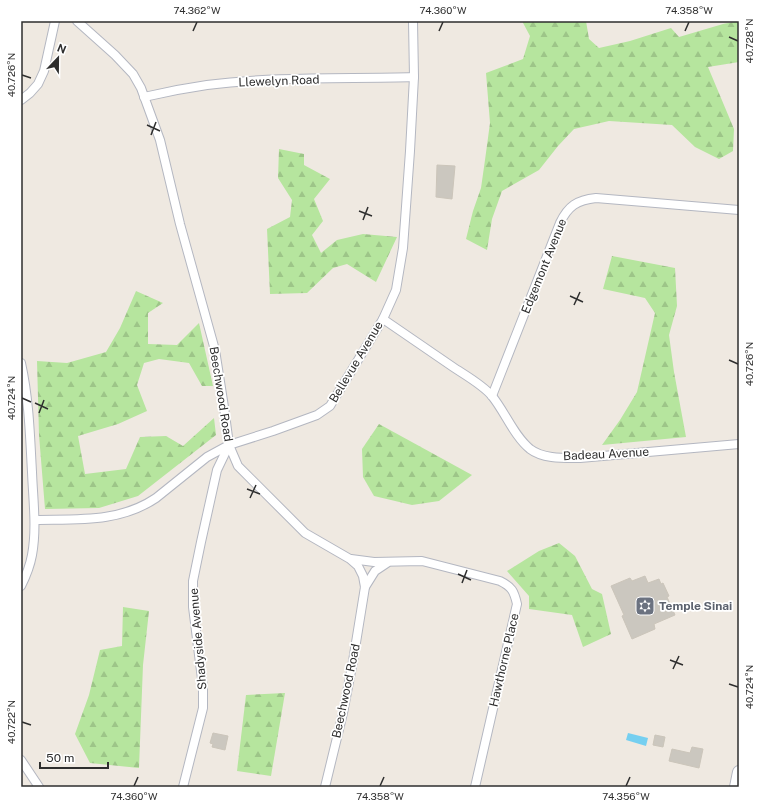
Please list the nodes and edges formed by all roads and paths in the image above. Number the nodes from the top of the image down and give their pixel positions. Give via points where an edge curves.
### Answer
1 (55, 21) edge
2 (77, 21) edge
3 (412, 21) edge
4 (414, 77) junction
5 (144, 97) junction
6 (21, 100) edge
7 (739, 210) edge
8 (382, 319) junction
9 (21, 363) edge
10 (492, 396) junction
11 (739, 444) edge
12 (229, 445) junction
13 (35, 520) junction
14 (350, 559) junction
15 (388, 562) junction
16 (21, 586) edge
17 (365, 587) junction
18 (21, 760) edge
19 (739, 772) edge
20 (39, 787) edge
21 (183, 787) edge
22 (325, 787) edge
23 (475, 787) edge
24 (736, 787) edge

1 - 6 street via 44,71 38,84
2 - 5 street, Beechwood Road via 133,74
3 - 4 street, Bellevue Avenue
4 - 5 street, Llewelyn Road via 243,82 181,89
4 - 8 street, Bellevue Avenue via 403,248 396,290
5 - 12 street, Beechwood Road via 160,140 214,350
7 - 10 street, Edgemont Avenue via 596,198 576,203 560,223
8 - 10 street, Badeau Avenue via 470,378
8 - 12 street, Bellevue Avenue via 330,406 318,414
9 - 13 street via 28,402
10 - 11 street, Badeau Avenue via 526,445 537,453 548,456 580,458
12 - 13 street, Bellevue Avenue via 198,463 152,501 130,512 108,517
12 - 14 street, Beechwood Road via 238,466 292,521 305,533
12 - 21 street, Shadyside Avenue via 217,470 193,581 193,607 203,686 203,708
13 - 16 street via 32,556
14 - 15 street, Hawthorne Place
14 - 17 street, Beechwood Road via 358,566
15 - 17 street via 375,571
15 - 23 street, Hawthorne Place via 429,563 500,581 509,586 515,594 517,604
17 - 22 street, Beechwood Road via 354,661
18 - 20 street
19 - 24 street

